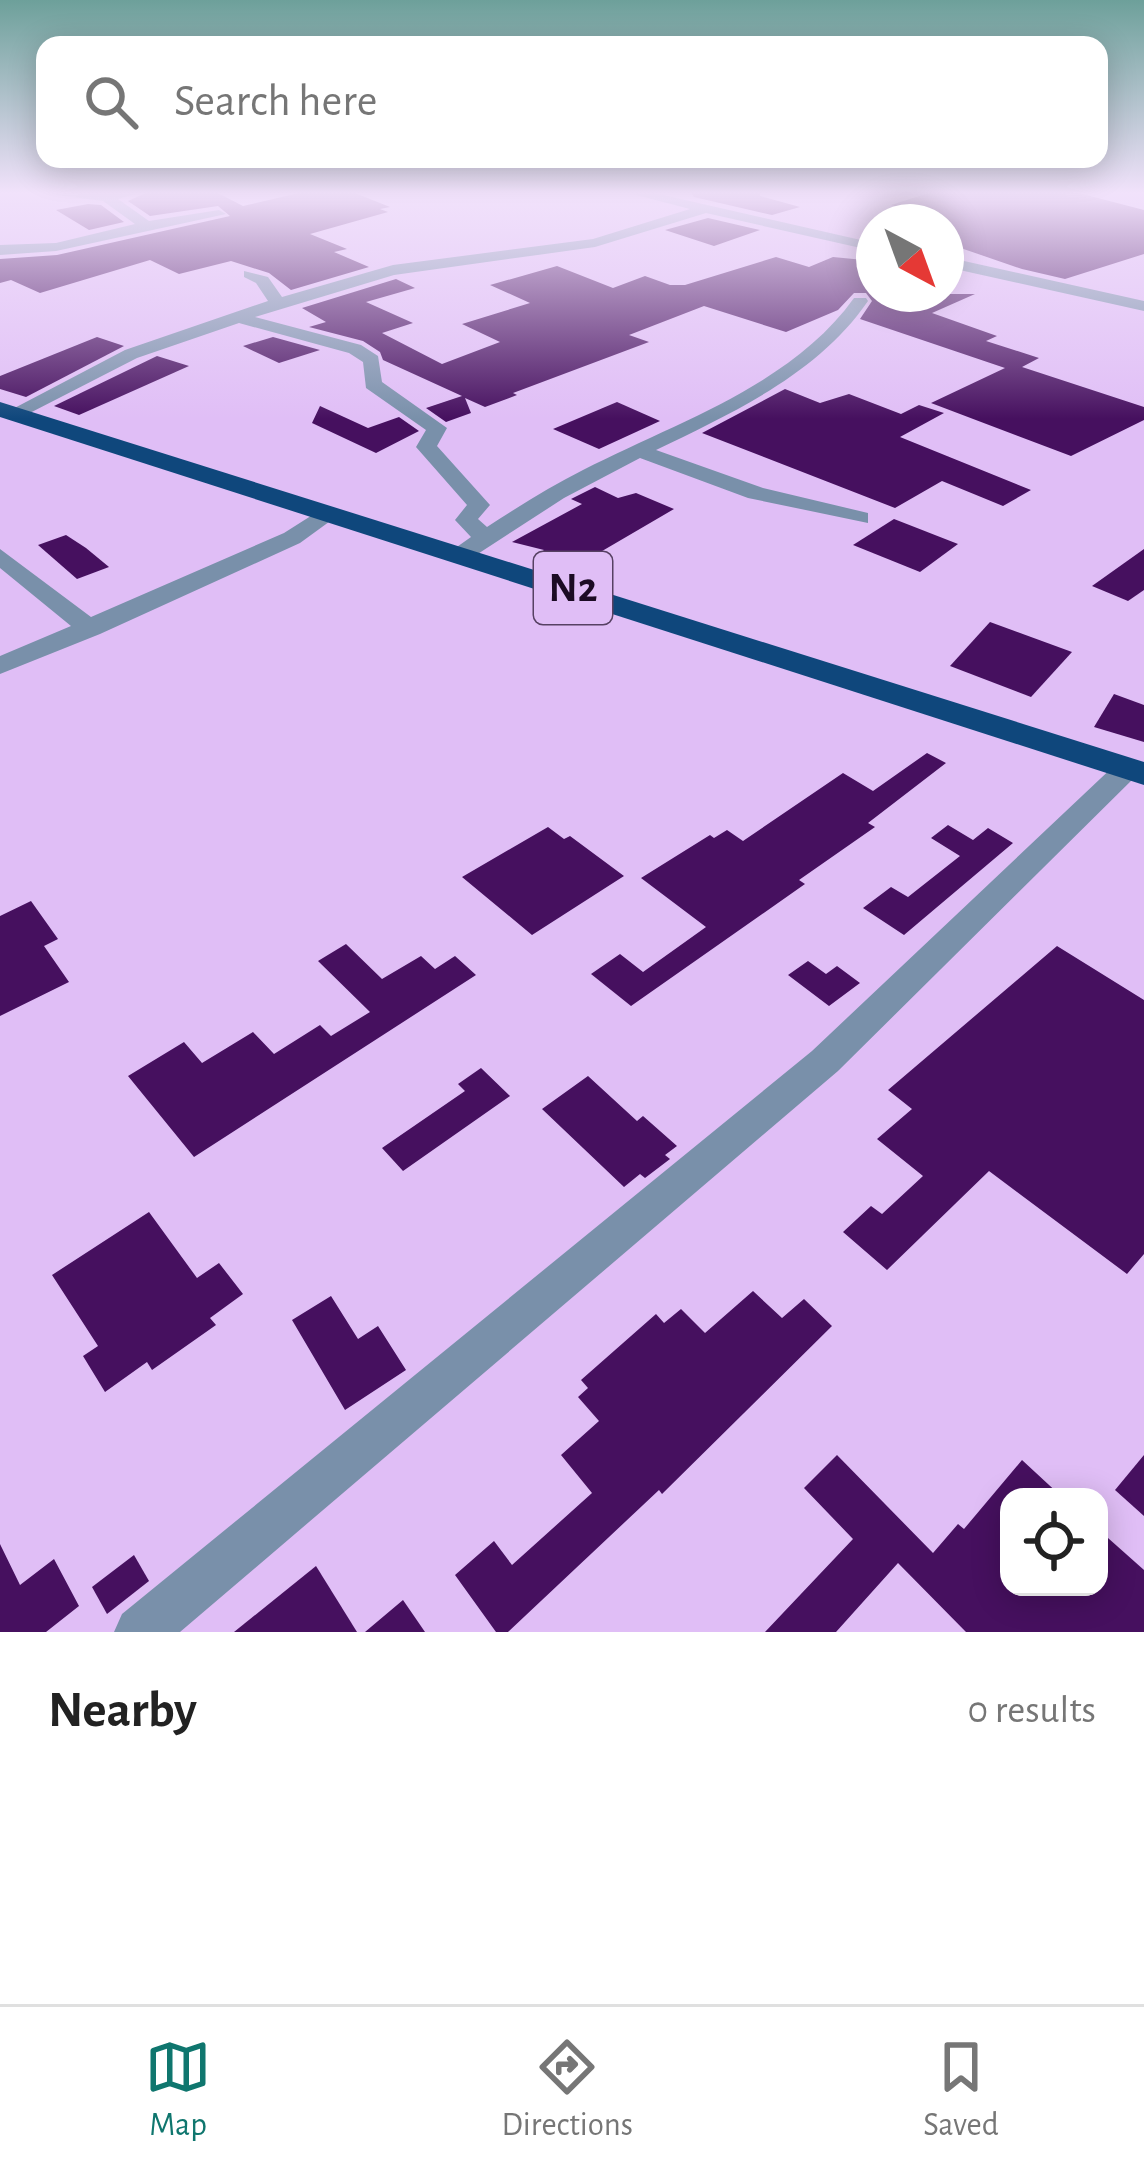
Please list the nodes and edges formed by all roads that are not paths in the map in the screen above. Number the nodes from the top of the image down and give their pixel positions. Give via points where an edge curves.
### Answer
1 (414, 267) edge
2 (969, 267) edge
3 (250, 274) dead end
4 (279, 304) junction
5 (1144, 306) edge
6 (856, 310) edge
7 (241, 318) junction
8 (8, 411) edge
9 (641, 452) junction
10 (325, 514) junction
11 (860, 518) dead end
12 (474, 546) junction
13 (2, 560) edge
14 (91, 629) junction
15 (0, 666) edge
16 (1136, 771) edge
17 (140, 1632) edge

1 - 4 street
2 - 5 street
3 - 4 street
4 - 7 street
6 - 9 street via 797,364
7 - 8 street via 131,354
7 - 12 street via 373,360 373,384 437,428 426,447 479,505 466,520
8 - 10 highway, N2
9 - 11 street via 756,493
9 - 12 street
10 - 12 highway, N2
10 - 14 street via 292,538
12 - 16 highway, N2
13 - 14 street
14 - 15 street
16 - 17 street via 825,1061

